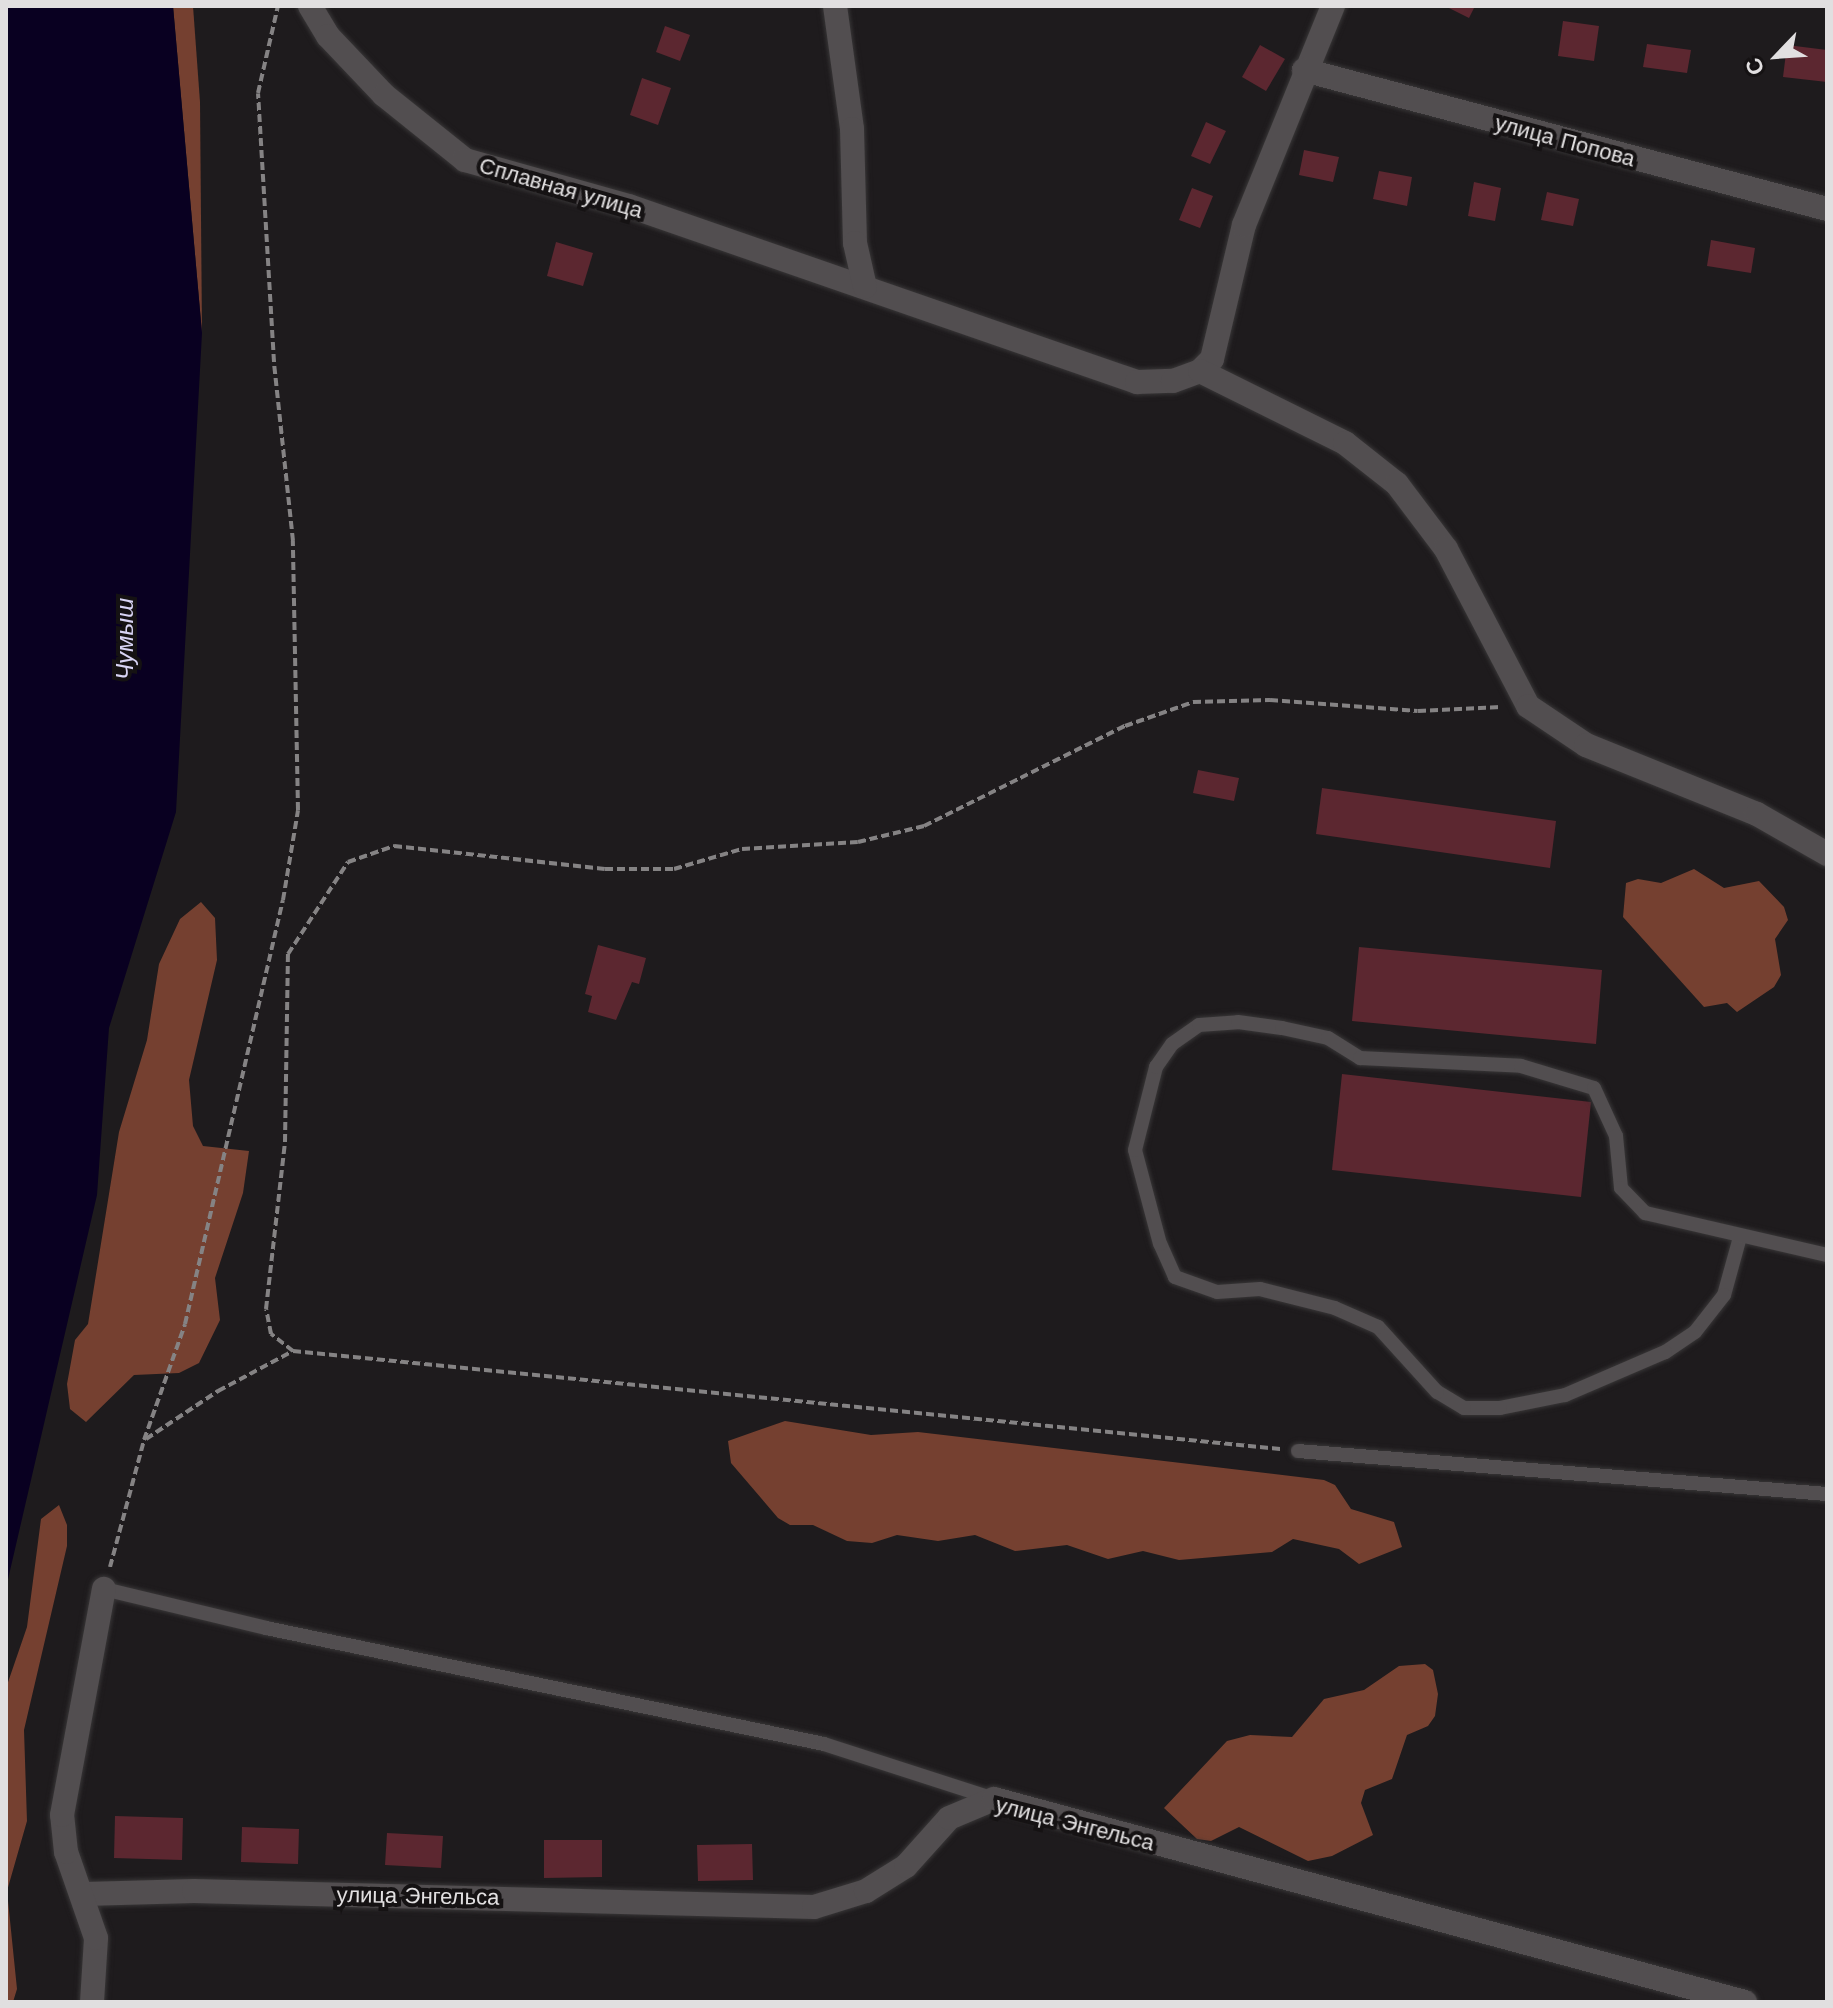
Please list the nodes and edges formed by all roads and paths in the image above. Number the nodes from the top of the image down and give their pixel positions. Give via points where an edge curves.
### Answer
1 (278, 6) edge
2 (310, 6) edge
3 (835, 6) edge
4 (1333, 6) edge
5 (1304, 70) junction
6 (1827, 209) edge
7 (865, 287) junction
8 (1200, 371) junction
9 (1528, 706) junction
10 (1827, 854) edge
11 (1740, 1237) junction
12 (1827, 1255) edge
13 (293, 1351) junction
14 (144, 1440) junction
15 (1298, 1451) joint
16 (1827, 1494) edge
17 (104, 1589) junction
18 (994, 1799) junction
19 (84, 1894) junction
20 (92, 2002) edge
21 (1745, 2002) edge

1 - 14 path via 258,93 274,362 293,541 298,810 283,900 185,1324
2 - 7 street, Сплавная улица via 328,36 384,95 465,160 629,206
3 - 7 street via 852,129 855,243
4 - 5 street
5 - 6 street, улица Попова
5 - 8 street via 1244,225 1212,359
7 - 8 street, Сплавная улица via 1137,382 1173,381
8 - 9 street via 1345,443 1397,484 1446,549
9 - 10 street via 1586,745 1757,814
9 - 13 path via 1418,711 1270,700 1193,702 1125,726 924,826 858,842 742,849 674,869 605,869 394,846 348,862 288,954 285,1142 266,1309 271,1334
11 - 11 lane via 1645,1213 1621,1188 1616,1136 1594,1088 1521,1066 1360,1058 1328,1038 1282,1028 1238,1022 1199,1025 1172,1044 1156,1067 1135,1150 1160,1244 1175,1277 1217,1292 1260,1289 1335,1308 1378,1327 1437,1392 1464,1408 1500,1408 1565,1395 1665,1352 1695,1332 1724,1295
11 - 12 lane
13 - 14 path via 218,1391
13 - 15 path
14 - 17 path
15 - 16 lane
17 - 18 lane via 266,1628 824,1744
17 - 19 street via 62,1815 72,1874
18 - 19 street, улица Энгельса via 949,1818 906,1866 866,1891 814,1907 209,1892
18 - 21 street, улица Энгельса
19 - 20 street via 96,1938

